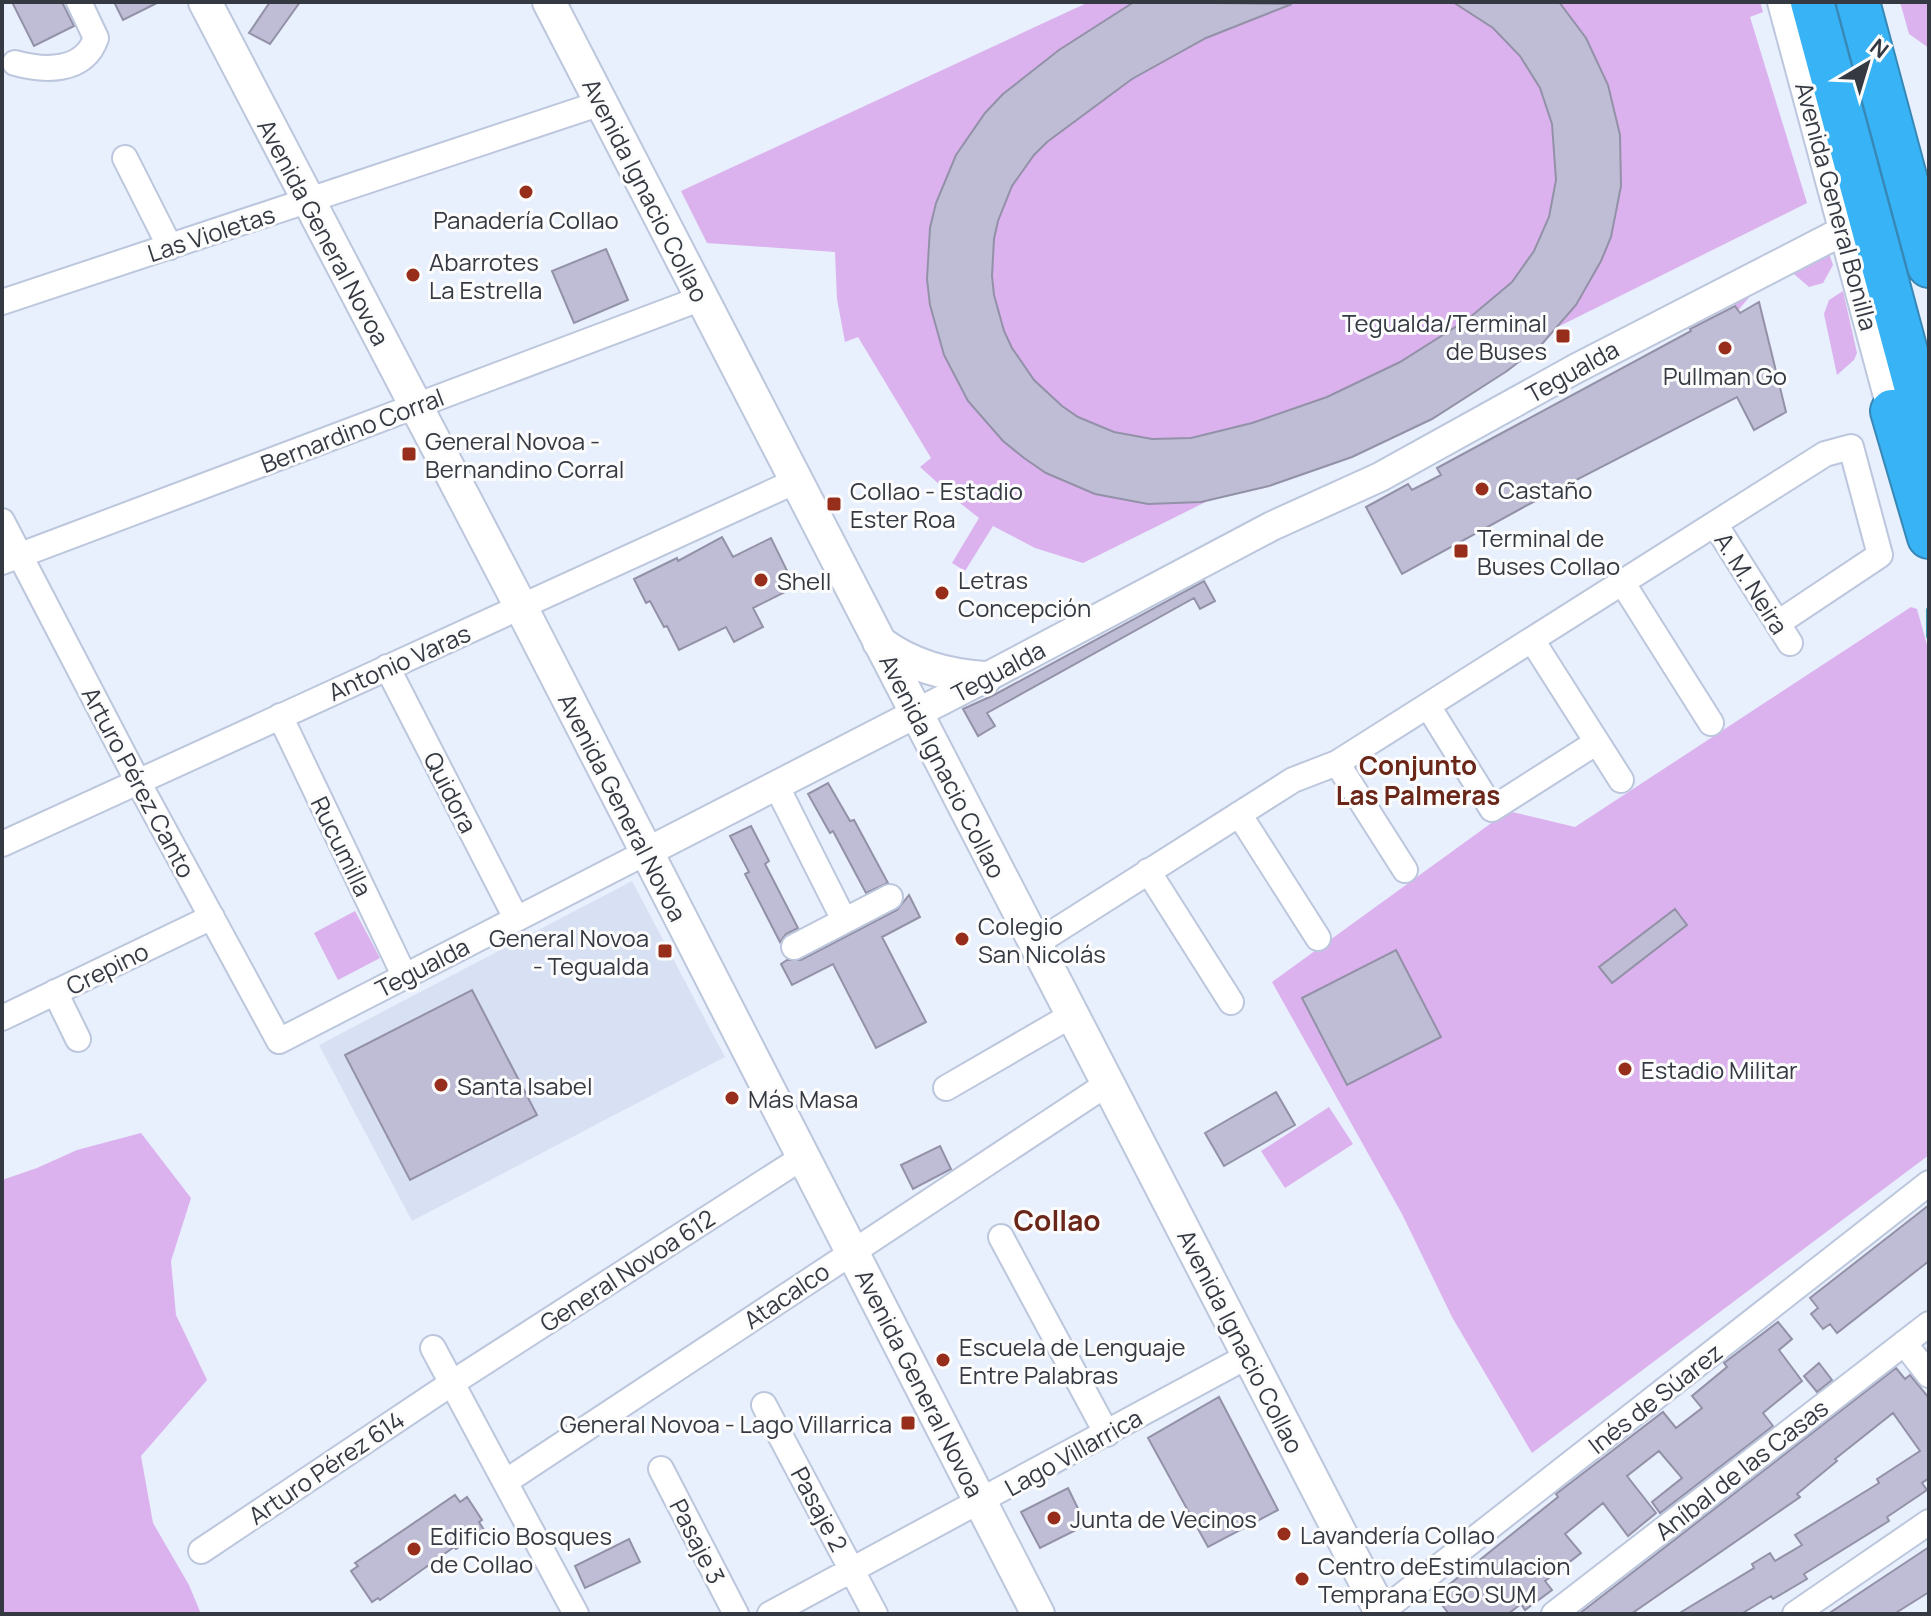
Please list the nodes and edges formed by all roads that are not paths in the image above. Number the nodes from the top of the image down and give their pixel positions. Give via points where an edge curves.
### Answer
1 (79, 2) edge
2 (205, 2) edge
3 (549, 2) edge
4 (1782, 2) edge
5 (1812, 2) edge
6 (1858, 2) edge
7 (15, 63) dead end
8 (601, 103) junction
9 (125, 158) dead end
10 (307, 201) junction
11 (1843, 231) junction
12 (170, 247) junction
13 (1929, 266) edge
14 (702, 298) junction
15 (2, 302) edge
16 (414, 406) junction
17 (1892, 411) joint
18 (1929, 437) edge
19 (796, 481) junction
20 (2, 521) edge
21 (1715, 524) junction
22 (1929, 537) edge
23 (11, 558) edge
24 (1622, 582) junction
25 (521, 607) junction
26 (1532, 640) junction
27 (879, 642) junction
28 (387, 667) junction
29 (985, 678) junction
30 (1428, 706) junction
31 (916, 713) junction
32 (280, 716) junction
33 (1711, 723) dead end
34 (1597, 742) junction
35 (1337, 763) junction
36 (137, 780) junction
37 (1621, 780) dead end
38 (776, 785) junction
39 (1239, 814) junction
40 (2, 844) edge
41 (645, 853) junction
42 (1405, 870) dead end
43 (1148, 871) junction
44 (890, 897) dead end
45 (212, 917) junction
46 (516, 918) junction
47 (844, 920) junction
48 (1318, 938) dead end
49 (1035, 944) junction
50 (794, 947) dead end
51 (404, 975) junction
52 (55, 992) junction
53 (1231, 1002) dead end
54 (1072, 1015) junction
55 (2, 1018) edge
56 (78, 1039) dead end
57 (279, 1041) joint
58 (1107, 1084) junction
59 (946, 1088) dead end
60 (803, 1157) junction
61 (1929, 1183) edge
62 (1001, 1237) dead end
63 (852, 1251) junction
64 (1929, 1324) edge
65 (1904, 1343) junction
66 (433, 1348) dead end
67 (1248, 1356) junction
68 (1929, 1375) edge
69 (452, 1383) junction
70 (764, 1405) dead end
71 (1107, 1434) junction
72 (661, 1469) dead end
73 (505, 1482) junction
74 (981, 1502) junction
75 (1929, 1522) edge
76 (201, 1551) dead end
77 (852, 1570) junction
78 (1382, 1613) edge
79 (576, 1614) edge
80 (736, 1614) edge
81 (770, 1614) edge
82 (875, 1614) edge
83 (1038, 1614) edge
84 (1554, 1614) edge
85 (1795, 1614) edge

1 - 7 street via 96,38 86,55 52,69
2 - 10 main road, Avenida General Novoa
3 - 8 main road, Avenida Ignacio Collao
4 - 11 street, Avenida General Bonilla
5 - 18 highway
6 - 13 highway
8 - 10 street, Las Violetas
8 - 14 main road, Avenida Ignacio Collao
9 - 12 street
10 - 12 street, Las Violetas
10 - 16 main road, Avenida General Novoa
11 - 17 street, Avenida General Bonilla
11 - 29 street, Tegualda via 1380,477 1304,510
12 - 15 street, Las Violetas
14 - 16 street, Bernardino Corral
14 - 19 main road, Avenida Ignacio Collao
16 - 23 street, Bernardino Corral
16 - 25 main road, Avenida General Novoa
17 - 22 highway
19 - 25 street, Antonio Varas
19 - 27 main road, Avenida Ignacio Collao
20 - 23 street, Arturo Pérez Canto
21 - 21 street, A. M. Neira via 1784,633 1880,555 1851,447 1825,454
21 - 24 street
23 - 36 street, Arturo Pérez Canto
24 - 26 street
24 - 33 street
25 - 28 street, Antonio Varas
25 - 41 main road, Avenida General Novoa
26 - 30 street
26 - 34 street
27 - 29 main road via 929,669
27 - 31 main road, Avenida Ignacio Collao
28 - 32 street, Antonio Varas
28 - 46 street, Quidora
29 - 31 street, Tegualda
30 - 34 street via 1492,809
30 - 35 street
31 - 38 street, Tegualda
31 - 49 main road, Avenida Ignacio Collao
32 - 36 street, Antonio Varas
32 - 51 street, Rucumilla
34 - 37 street
35 - 39 street via 1293,780
35 - 42 street
36 - 40 street, Antonio Varas
36 - 45 street, Arturo Pérez Canto
38 - 41 street, Tegualda
38 - 47 street
39 - 43 street
39 - 48 street
41 - 46 street, Tegualda
41 - 60 main road, Avenida General Novoa
43 - 49 street
43 - 53 street
44 - 47 street
45 - 52 street, Crepino
45 - 57 street, Arturo Pérez Canto
46 - 51 street, Tegualda
47 - 50 street
49 - 54 main road, Avenida Ignacio Collao
51 - 57 street, Tegualda
52 - 55 street, Crepino
52 - 56 street
54 - 58 main road, Avenida Ignacio Collao
54 - 59 street
58 - 63 street, Atacalco
58 - 67 main road, Avenida Ignacio Collao
60 - 63 main road, Avenida General Novoa
60 - 69 street, General Novoa 612
61 - 78 street, Inés de Súarez
62 - 71 street
63 - 73 street, Atacalco
63 - 74 main road, Avenida General Novoa
64 - 65 street, Aníbal de las Casas
65 - 68 street
65 - 84 street, Aníbal de las Casas
66 - 69 street
67 - 71 street, Lago Villarrica
67 - 78 main road, Avenida Ignacio Collao
69 - 73 street
69 - 76 street, Arturo Pérez 614
70 - 77 street, Pasaje 2
71 - 74 street, Lago Villarrica
72 - 80 street, Pasaje 3
73 - 79 street
74 - 77 street, Lago Villarrica
74 - 83 main road, Avenida General Novoa
75 - 85 street
77 - 81 street, Lago Villarrica
77 - 82 street, Pasaje 2

